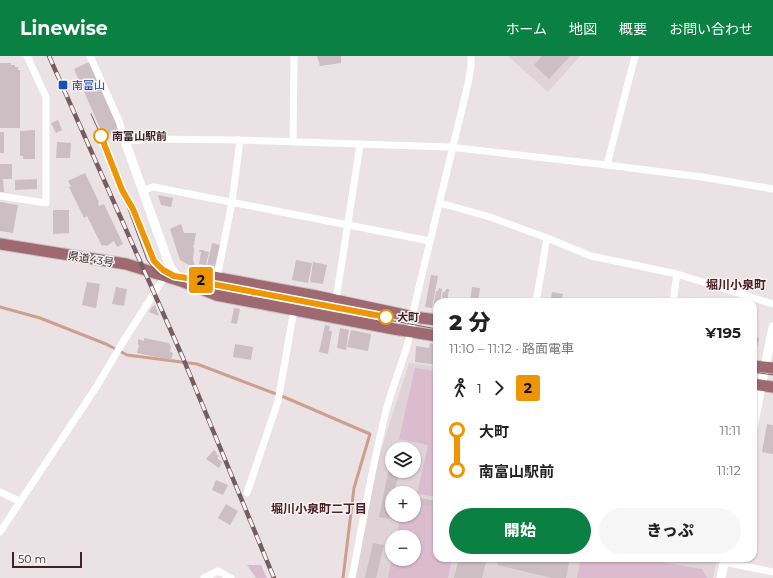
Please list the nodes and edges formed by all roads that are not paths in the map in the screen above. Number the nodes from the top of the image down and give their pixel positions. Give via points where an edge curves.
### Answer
1 (27, 56) edge
2 (90, 56) edge
3 (294, 56) edge
4 (471, 56) edge
5 (635, 56) edge
6 (240, 140) junction
7 (125, 141) junction
8 (293, 142) junction
9 (360, 145) junction
10 (453, 148) junction
11 (607, 165) junction
12 (773, 188) edge
13 (142, 190) junction
14 (0, 196) edge
15 (232, 202) junction
16 (440, 203) junction
17 (348, 225) junction
18 (547, 238) junction
19 (430, 241) junction
20 (0, 244) edge
21 (677, 274) junction
22 (165, 276) junction
23 (217, 278) junction
24 (181, 281) junction
25 (537, 298) edge
26 (674, 298) edge
27 (754, 298) edge
28 (757, 299) edge
29 (336, 300) junction
30 (773, 304) edge
31 (294, 310) junction
32 (414, 316) junction
33 (433, 319) edge
34 (773, 327) edge
35 (411, 332) junction
36 (433, 335) edge
37 (763, 367) edge
38 (763, 386) edge
39 (757, 411) edge
40 (0, 492) edge
41 (247, 493) dead end
42 (19, 502) junction
43 (0, 532) edge
44 (725, 562) edge
45 (733, 562) edge
46 (773, 572) edge
47 (204, 578) edge
48 (231, 578) edge
49 (352, 578) edge
50 (722, 578) edge

1 - 14 street via 46,97 46,203
2 - 7 street via 119,121
3 - 8 street
4 - 10 street via 468,84
5 - 11 street
6 - 7 street
6 - 8 street
6 - 15 street
7 - 13 street
8 - 9 street
9 - 10 street
9 - 17 street
10 - 11 street
10 - 16 street
11 - 12 street
13 - 15 street via 154,187
13 - 24 street via 170,267
15 - 17 street
15 - 23 street
16 - 18 street via 490,217
16 - 19 street
17 - 19 street
17 - 29 street
18 - 21 street via 592,256
18 - 25 street
19 - 32 street
20 - 22 main road, 県道43号 via 126,264
21 - 26 street
21 - 27 street
22 - 24 main road, 県道43号
22 - 42 street via 97,386
23 - 24 main road
23 - 29 main road
24 - 31 main road, 県道43号 via 216,295
28 - 30 street
29 - 32 main road
31 - 35 main road, 県道43号
31 - 41 street via 278,401
32 - 33 main road
32 - 35 street
34 - 37 street
35 - 36 main road, 県道43号
35 - 49 street via 380,432
37 - 38 street
38 - 39 street
40 - 42 street
42 - 43 street
44 - 50 street
45 - 46 street
47 - 48 street via 218,571

